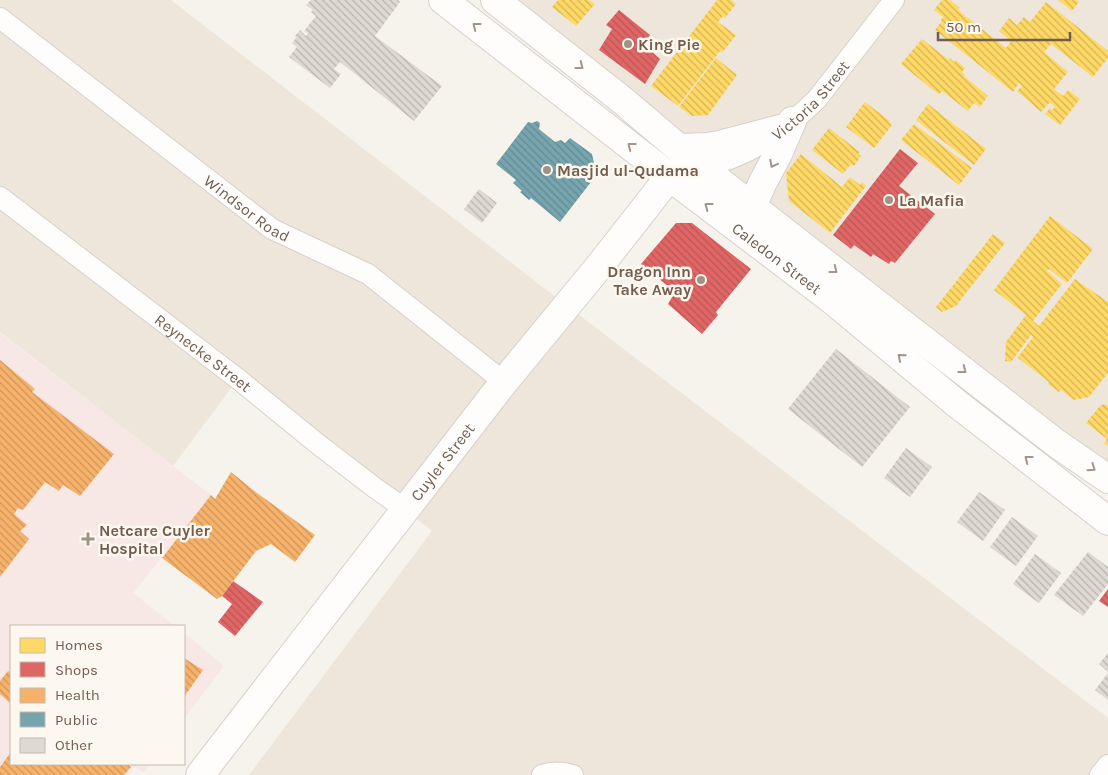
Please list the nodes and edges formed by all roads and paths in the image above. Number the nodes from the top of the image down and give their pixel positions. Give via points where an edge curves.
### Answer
1 (443, 0) edge
2 (495, 0) edge
3 (894, 0) edge
4 (0, 18) edge
5 (788, 124) junction
6 (681, 148) junction
7 (701, 167) junction
8 (670, 176) junction
9 (0, 198) edge
10 (752, 206) junction
11 (504, 382) junction
12 (1108, 479) edge
13 (405, 509) junction
14 (1108, 521) edge
15 (1108, 765) edge
16 (200, 775) edge
17 (542, 775) edge
18 (574, 775) edge
19 (1100, 775) edge

8 -> 1 main road, Caledon Street
2 -> 6 main road, Caledon Street
3 - 5 street, Victoria Street via 817,99
4 - 11 street, Windsor Road via 272,229 368,274
5 - 6 main road via 719,145
5 - 7 street, Victoria Street via 738,157
5 -> 10 main road via 778,154
6 - 7 main road, Caledon Street
7 - 8 main road
7 - 10 main road, Caledon Street
8 - 11 main road, Cuyler Street
14 -> 8 main road, Caledon Street via 956,403 831,299
9 - 13 street, Reynecke Street
10 -> 12 main road, Caledon Street
11 - 13 main road, Cuyler Street
13 - 16 main road, Cuyler Street
15 - 19 street
17 - 18 street via 563,772

